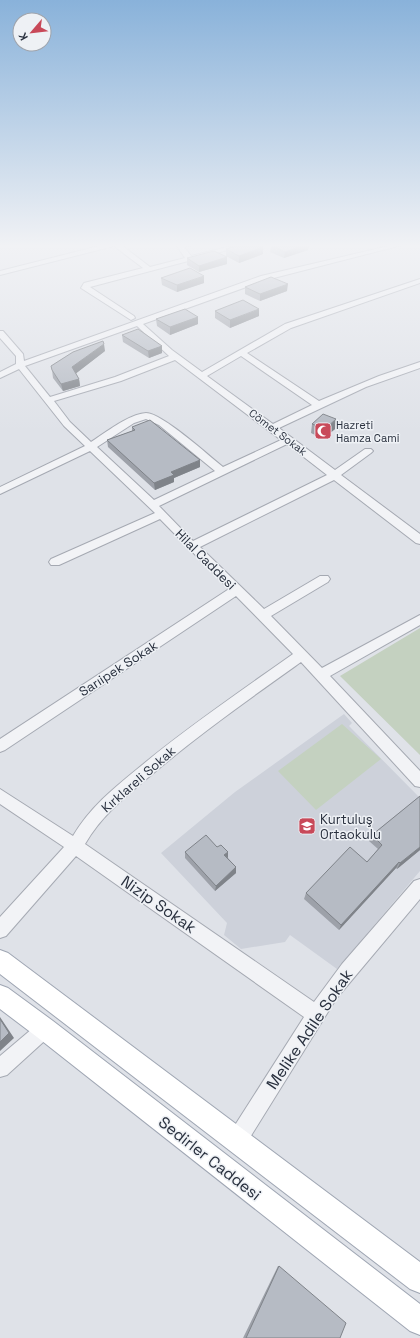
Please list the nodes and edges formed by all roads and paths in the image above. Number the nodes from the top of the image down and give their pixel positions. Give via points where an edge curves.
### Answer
1 (112, 306) edge
2 (173, 306) edge
3 (178, 306) edge
4 (345, 306) edge
5 (134, 321) junction
6 (0, 333) edge
7 (41, 349) dead end
8 (241, 352) junction
9 (175, 357) junction
10 (20, 358) junction
11 (420, 365) edge
12 (202, 375) junction
13 (0, 376) edge
14 (48, 400) junction
15 (318, 405) junction
16 (272, 428) junction
17 (289, 440) junction
18 (90, 447) junction
19 (368, 451) dead end
20 (223, 472) junction
21 (335, 475) junction
22 (0, 491) edge
23 (152, 505) junction
24 (162, 514) junction
25 (420, 540) edge
26 (192, 546) junction
27 (55, 562) dead end
28 (324, 579) dead end
29 (237, 590) junction
30 (263, 615) junction
31 (420, 618) edge
32 (301, 655) junction
33 (322, 676) junction
34 (0, 746) edge
35 (420, 782) edge
36 (0, 796) edge
37 (75, 846) junction
38 (420, 887) edge
39 (0, 930) edge
40 (0, 961) edge
41 (0, 996) edge
42 (316, 1014) junction
43 (45, 1029) junction
44 (0, 1068) edge
45 (237, 1140) junction
46 (420, 1279) edge
47 (420, 1321) edge

1 - 5 street, Cömet Sokak
2 - 5 street
3 - 5 street
4 - 8 street via 288,326
5 - 7 street
5 - 9 street, Cömet Sokak
5 - 10 street
6 - 10 street, Hilal Caddesi
8 - 12 street
8 - 15 street
9 - 12 street, Cömet Sokak
9 - 14 street via 118,379
10 - 13 street
10 - 14 street, Hilal Caddesi
11 - 15 street via 388,374
12 - 16 street, Cömet Sokak
14 - 18 street, Hilal Caddesi
15 - 16 street
16 - 17 street, Cömet Sokak
17 - 20 street
17 - 21 street, Cömet Sokak
18 - 20 street via 131,421 149,416 162,422
18 - 22 street
18 - 23 street, Hilal Caddesi
19 - 21 street
20 - 23 street
21 - 25 street, Cömet Sokak
21 - 26 street
23 - 24 street, Hilal Caddesi
24 - 26 street, Hilal Caddesi
24 - 27 street
26 - 29 street, Hilal Caddesi
28 - 30 street
29 - 30 street, Hilal Caddesi
29 - 34 street, Sarıipek Sokak
30 - 32 street, Hilal Caddesi
31 - 33 street
32 - 33 street, Hilal Caddesi
32 - 37 street, Kırklareli Sokak via 185,738 104,806 87,826
33 - 35 street, Hilal Caddesi
36 - 37 street, Nizip Sokak
37 - 39 street, Kırklareli Sokak
37 - 42 street, Nizip Sokak
38 - 42 street, Melike Adile Sokak via 348,970
40 - 45 main road
41 - 43 main road, Sedirler Caddesi
42 - 45 street, Melike Adile Sokak
43 - 44 street
43 - 47 main road, Sedirler Caddesi
45 - 46 main road

